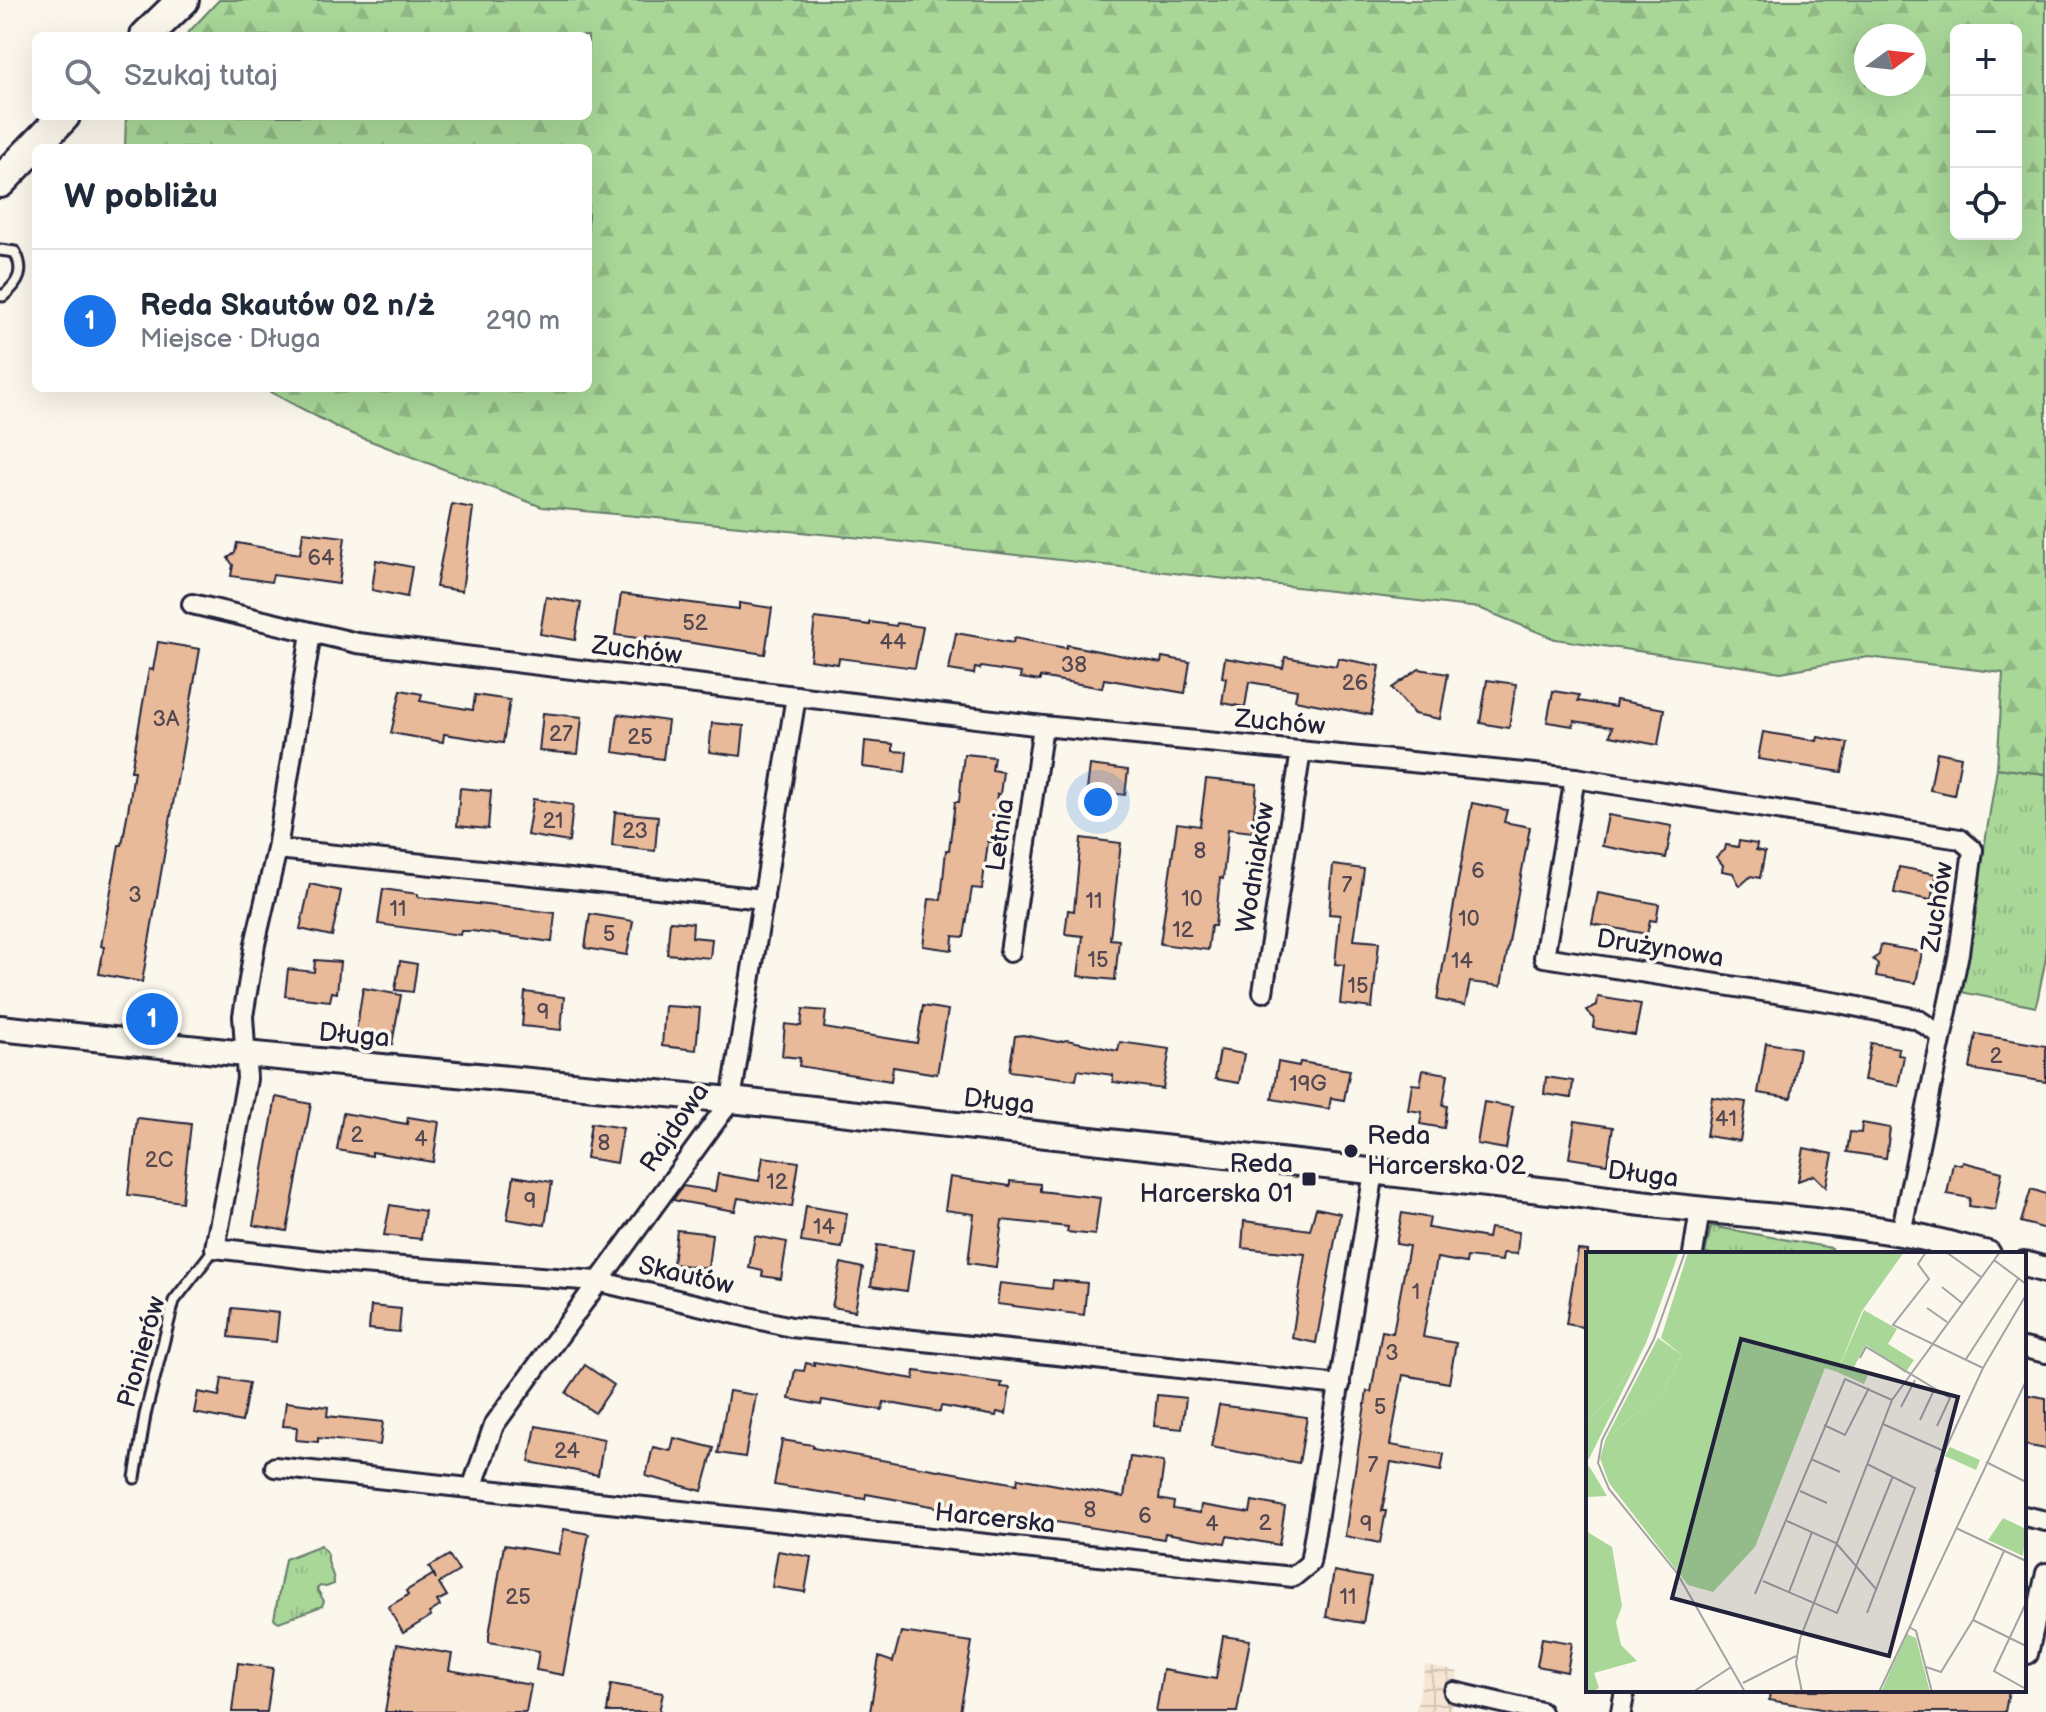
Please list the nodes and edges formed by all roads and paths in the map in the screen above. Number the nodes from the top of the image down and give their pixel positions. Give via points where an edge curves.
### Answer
1 (160, 0) edge
2 (183, 0) edge
3 (134, 32) edge
4 (150, 32) edge
5 (60, 120) edge
6 (37, 144) edge
7 (32, 149) edge
8 (0, 182) edge
9 (0, 250) edge
10 (0, 295) edge
11 (192, 604) dead end
12 (311, 633) junction
13 (796, 696) junction
14 (1043, 726) junction
15 (1301, 751) junction
16 (1575, 778) junction
17 (277, 849) junction
18 (764, 899) junction
19 (1010, 952) dead end
20 (1263, 992) dead end
21 (0, 1028) edge
22 (1941, 1035) junction
23 (245, 1054) junction
24 (731, 1100) junction
25 (1374, 1172) junction
26 (1700, 1210) junction
27 (1901, 1233) junction
28 (215, 1248) junction
29 (1693, 1252) edge
30 (1980, 1252) edge
31 (2026, 1265) edge
32 (2046, 1270) edge
33 (597, 1281) junction
34 (2026, 1348) edge
35 (2046, 1353) edge
36 (1340, 1385) junction
37 (275, 1467) dead end
38 (135, 1478) dead end
39 (472, 1488) junction
40 (2026, 1516) edge
41 (2046, 1521) edge
42 (2046, 1573) edge
43 (2026, 1654) edge
44 (1454, 1692) dead end
45 (1625, 1692) edge
46 (1541, 1712) edge
47 (1621, 1712) edge

1 - 3 main road
2 - 4 main road
5 - 6 main road
7 - 8 main road
9 - 10 lane via 15,252 21,272 16,285
11 - 12 street, Zuchów
12 - 13 street, Zuchów
12 - 17 street
13 - 14 street, Zuchów
13 - 18 street, Rajdowa
14 - 15 street, Zuchów
14 - 19 street, Letnia
15 - 16 street, Zuchów
15 - 20 street, Wodniaków
16 - 22 street, Drużynowa via 1544,957 1839,1003 1917,1019
16 - 22 street, Zuchów via 1960,839 1973,850
17 - 18 street
17 - 23 street via 243,1016
18 - 24 street, Rajdowa
21 - 23 street, Długa
22 - 27 street, Zuchów
23 - 24 street, Długa
23 - 28 street via 247,1079
24 - 25 street, Długa
24 - 33 street, Rajdowa
25 - 26 street, Długa
25 - 36 street, Harcerska
26 - 27 street, Długa
26 - 29 street
27 - 30 street, Długa
28 - 33 street, Skautów
28 - 38 lane, Pionierów via 174,1301
31 - 32 street
33 - 36 street, Skautów via 791,1327
33 - 39 street, Rajdowa via 494,1425
34 - 35 street
36 - 39 street, Harcerska via 1310,1563 1293,1577
37 - 39 street, Harcerska
40 - 41 street
42 - 43 street
44 - 46 street
45 - 47 street

